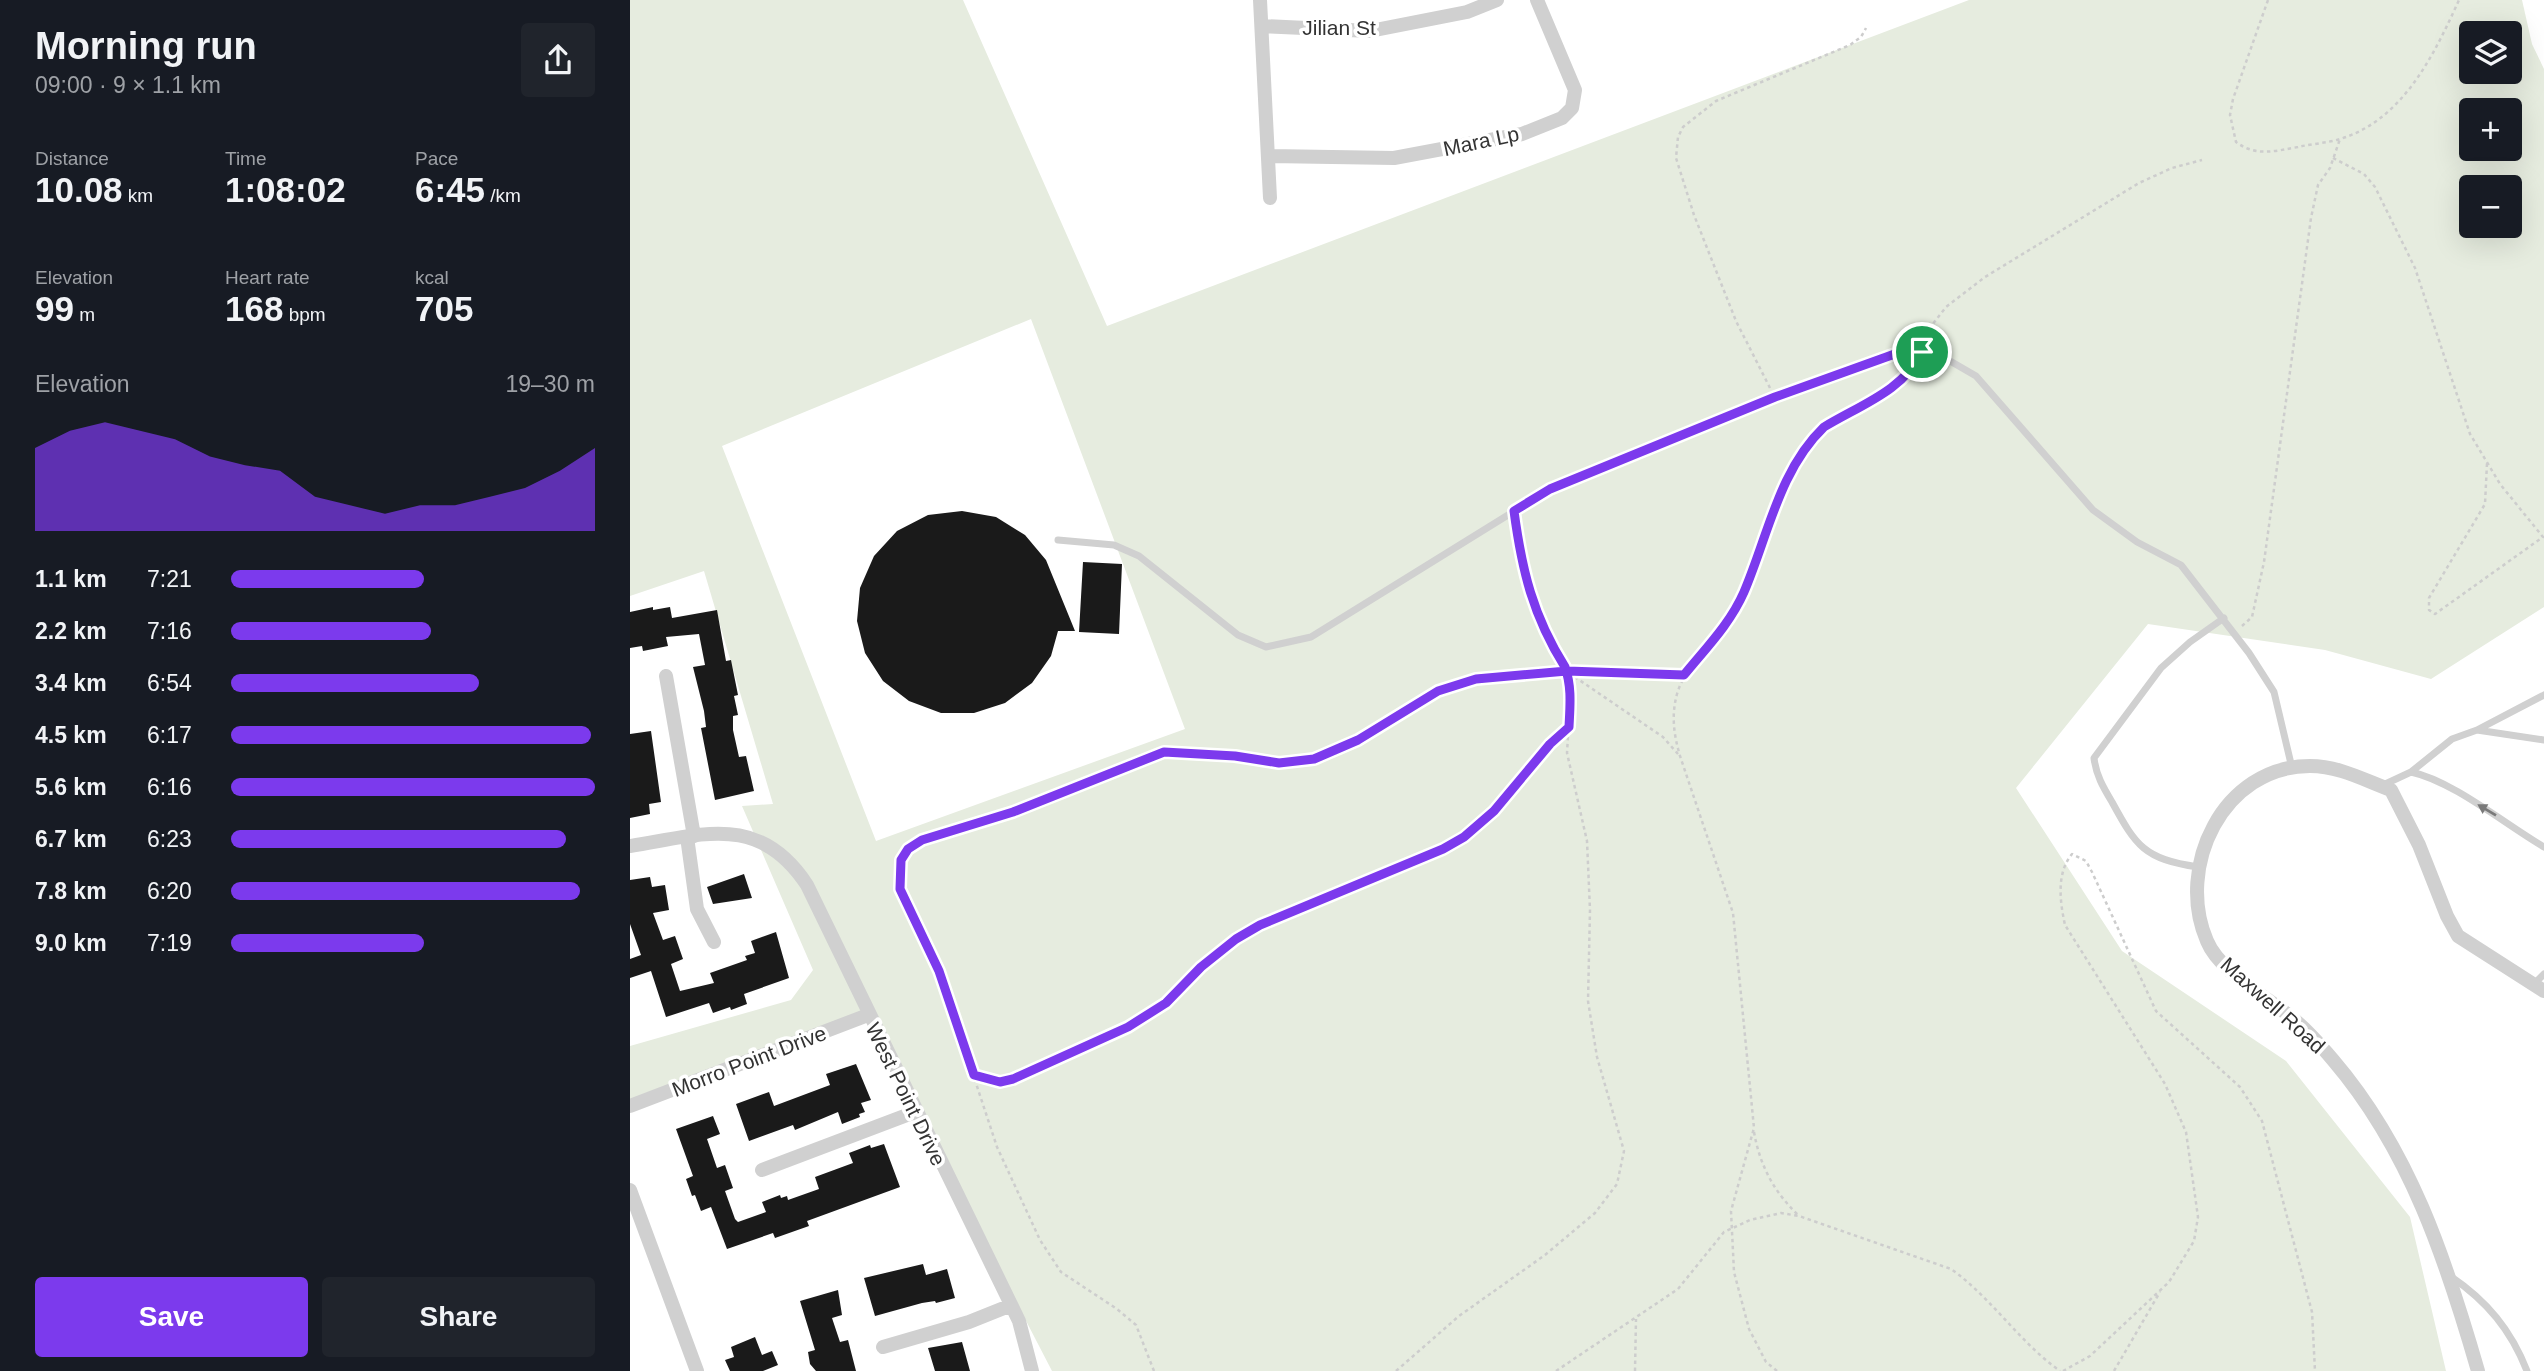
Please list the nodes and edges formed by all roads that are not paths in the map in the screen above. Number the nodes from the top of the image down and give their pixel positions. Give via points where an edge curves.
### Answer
1 (1260, 0) edge
2 (1497, 0) edge
3 (1537, 0) edge
4 (1262, 26) junction
5 (1268, 156) junction
6 (1270, 198) dead end
7 (1058, 540) dead end
8 (2224, 618) junction
9 (666, 676) dead end
10 (2544, 695) edge
11 (2477, 730) junction
12 (2544, 740) edge
13 (2292, 769) junction
14 (2411, 772) junction
15 (2380, 786) junction
16 (691, 837) junction
17 (630, 845) edge
18 (2544, 847) edge
19 (2198, 867) junction
20 (713, 942) dead end
21 (2541, 983) edge
22 (868, 1015) junction
23 (630, 1106) edge
24 (915, 1112) junction
25 (762, 1170) dead end
26 (630, 1190) edge
27 (635, 1224) edge
28 (2450, 1276) junction
29 (1009, 1306) junction
30 (883, 1348) dead end
31 (697, 1371) edge
32 (1032, 1371) edge
33 (2477, 1371) edge
34 (2527, 1371) edge

1 - 4 street
2 - 4 street, Jilian St via 1467,12 1370,31
3 - 5 street, Mara Lp via 1575,90 1573,106 1562,118 1522,134 1394,158
4 - 5 street
5 - 6 street
7 - 8 lane via 1115,545 1139,556 1238,635 1266,647 1311,638 1550,489 1775,397 1903,351 1922,352 1938,354 1976,376 2093,510 2181,565
8 - 13 lane via 2274,692
8 - 19 lane via 2161,668 2094,758 2095,774 2133,839 2156,856
9 - 16 street
10 - 11 lane
11 - 12 lane
11 - 14 lane via 2452,739
13 - 15 street, Maxwell Road via 2333,767
13 - 19 street, Maxwell Road via 2252,784 2220,812
14 - 15 lane
18 -> 14 lane via 2487,809
15 - 21 street, Maxwell Road via 2390,790 2420,845 2458,936
16 - 17 street
16 - 20 street via 697,908
16 - 22 street, West Point Drive via 726,833 753,837 792,863 807,885
19 - 28 street, Maxwell Road via 2195,880 2208,945 2232,971 2298,1023 2385,1130 2412,1182
22 - 23 street, Morro Point Drive
22 - 24 street, West Point Drive
24 - 25 street
24 - 29 street, West Point Drive
26 - 27 street
27 - 31 street
28 - 33 street, Maxwell Road
28 - 34 lane via 2472,1291 2504,1325
29 - 30 street
29 - 32 street, West Point Drive via 1019,1321

